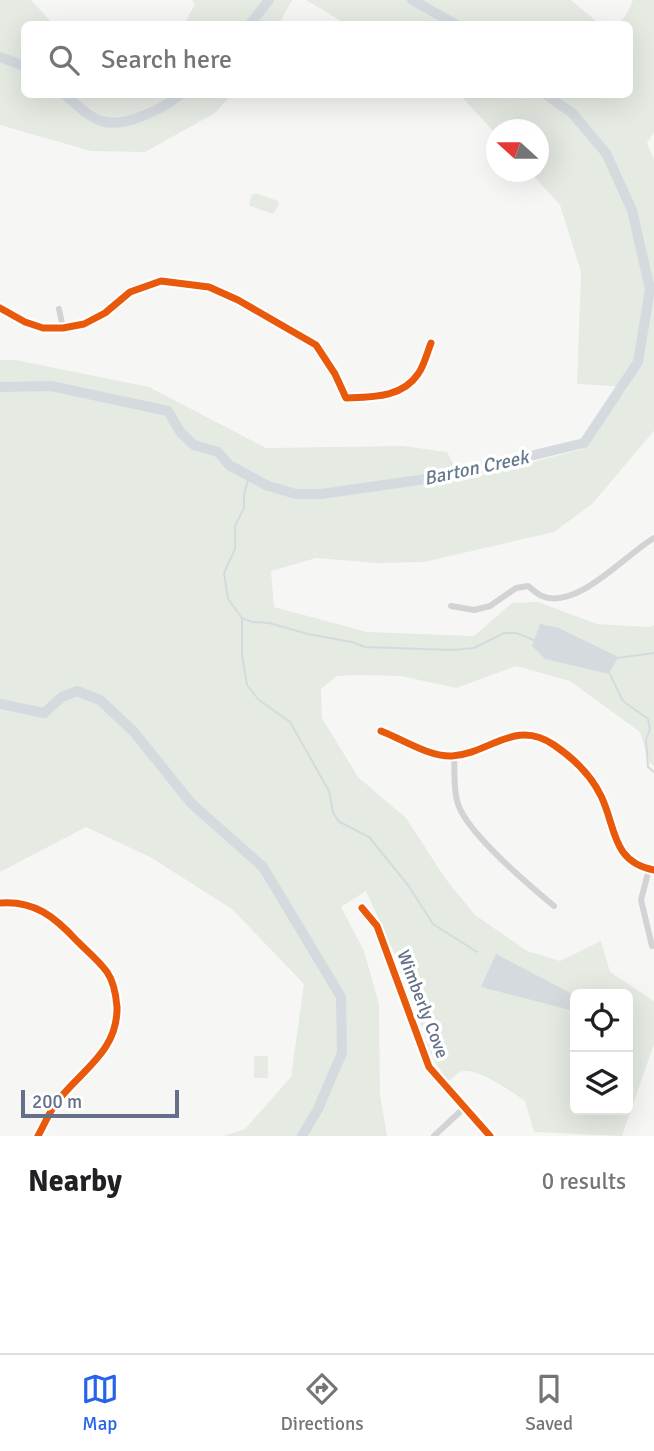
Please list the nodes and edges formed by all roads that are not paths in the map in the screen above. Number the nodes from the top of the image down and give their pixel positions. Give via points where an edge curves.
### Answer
1 (0, 309) edge
2 (59, 309) dead end
3 (63, 328) junction
4 (431, 343) dead end
5 (654, 538) edge
6 (451, 606) dead end
7 (381, 731) dead end
8 (454, 756) junction
9 (652, 869) edge
10 (0, 903) edge
11 (554, 906) dead end
12 (362, 908) dead end
13 (652, 946) dead end
14 (464, 1108) junction
15 (38, 1136) edge
16 (434, 1136) edge
17 (490, 1136) edge

1 - 3 street via 43,328
2 - 3 street
3 - 4 street via 84,324 130,292 161,281 209,287 316,345 346,398 404,390 419,373
5 - 6 street via 586,588 559,598 542,596 528,586 474,610
7 - 8 street via 433,753
8 - 9 street via 512,736 541,738 554,745 593,782 614,838 628,858
8 - 11 street via 458,803 469,824
9 - 13 street via 641,900
10 - 15 street via 20,902 53,917 107,972 116,999 115,1030 109,1042 56,1103
12 - 14 street, Wimberly Cove via 377,926 429,1067
14 - 16 street
14 - 17 street, Wimberly Cove

